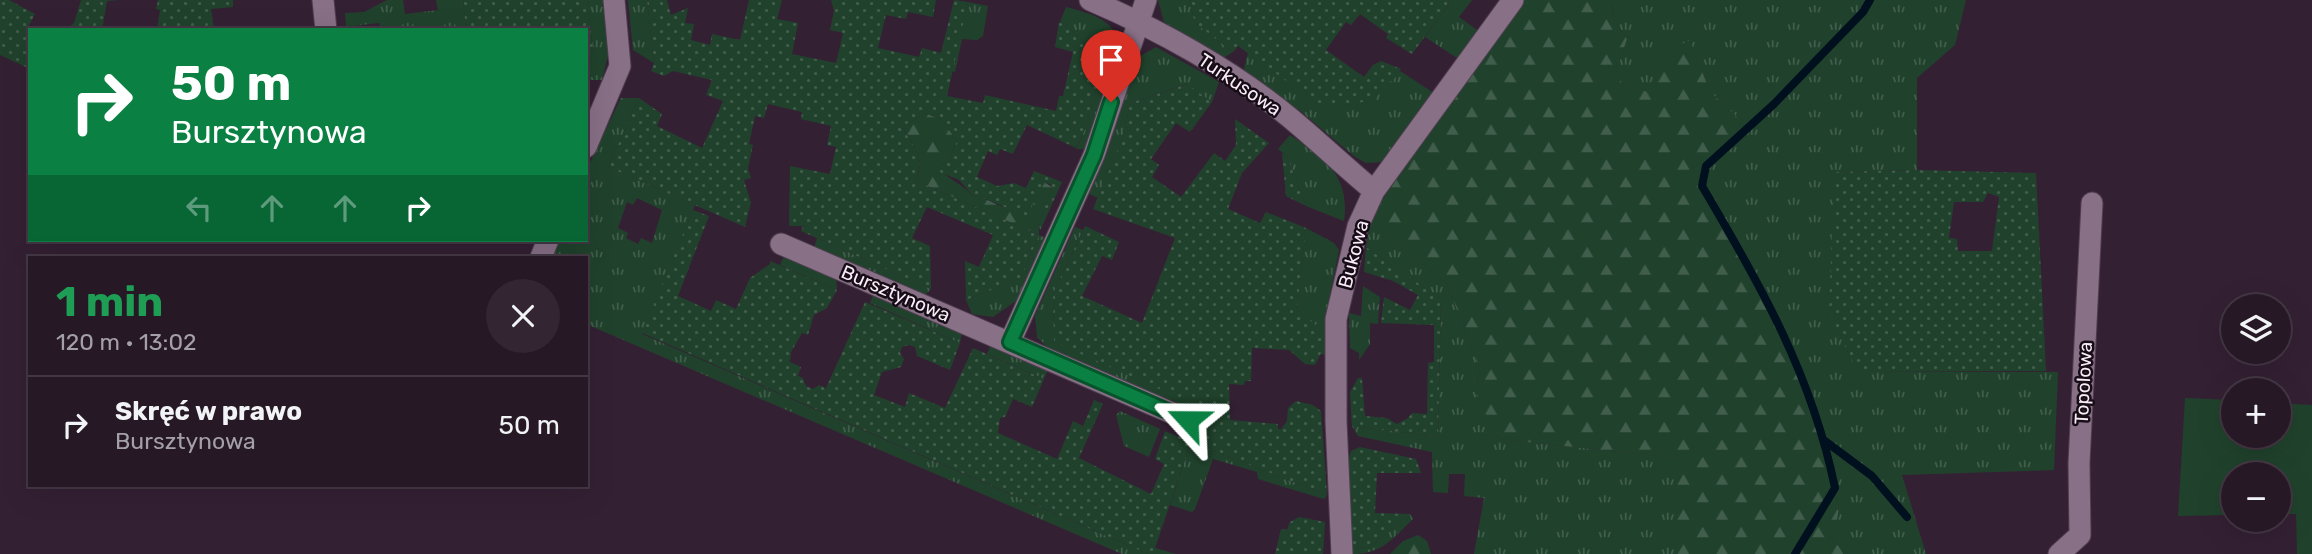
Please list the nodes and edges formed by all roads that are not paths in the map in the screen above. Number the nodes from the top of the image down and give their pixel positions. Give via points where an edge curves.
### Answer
1 (323, 0) edge
2 (614, 0) edge
3 (1090, 0) edge
4 (1146, 0) edge
5 (1513, 0) edge
6 (1137, 22) junction
7 (326, 28) edge
8 (588, 142) edge
9 (1374, 191) junction
10 (2092, 203) dead end
11 (781, 244) dead end
12 (1010, 342) junction
13 (1188, 420) dead end
14 (1342, 554) edge
15 (2059, 554) edge

1 - 7 street
2 - 8 street via 620,65
3 - 6 street, Turkusowa
4 - 6 street
5 - 9 street, Bukowa
6 - 9 street, Turkusowa via 1196,54 1286,115
6 - 12 street via 1094,155
9 - 14 street, Bukowa via 1358,226 1336,319
10 - 15 street, Topolowa via 2079,463 2080,535
11 - 12 street, Bursztynowa
12 - 13 street, Bursztynowa

